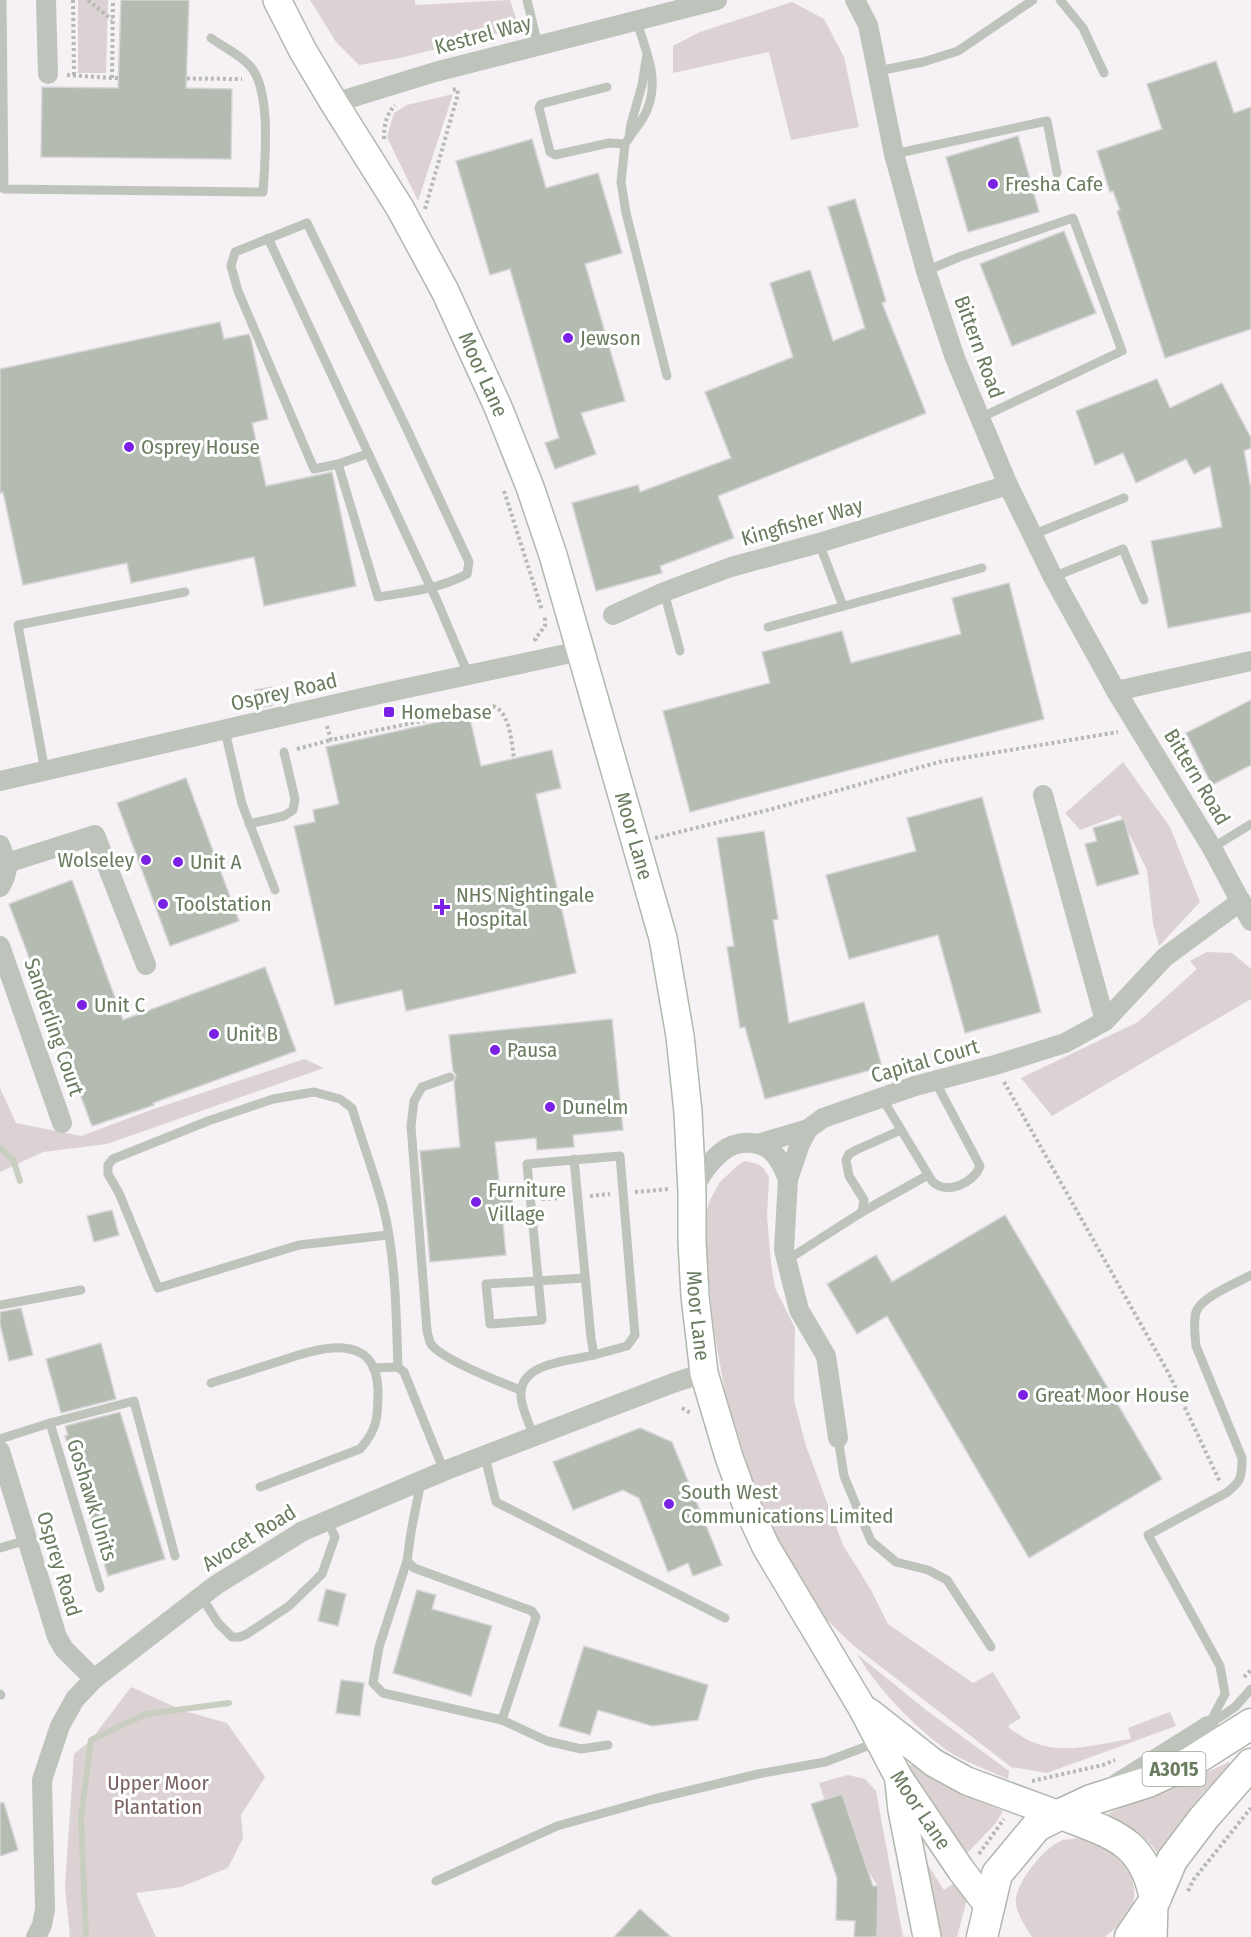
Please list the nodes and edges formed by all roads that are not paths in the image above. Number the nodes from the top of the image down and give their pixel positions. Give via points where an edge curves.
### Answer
1 (2, 0) edge
2 (46, 0) edge
3 (277, 0) edge
4 (527, 0) edge
5 (717, 0) edge
6 (855, 0) edge
7 (1033, 0) edge
8 (1060, 0) edge
9 (637, 22) junction
10 (211, 38) dead end
11 (537, 45) junction
12 (878, 71) junction
13 (1104, 73) dead end
14 (48, 74) road end
15 (607, 87) dead end
16 (333, 103) junction
17 (627, 141) junction
18 (894, 154) junction
19 (1057, 173) dead end
20 (268, 238) junction
21 (926, 271) junction
22 (667, 376) dead end
23 (980, 418) junction
24 (367, 454) junction
25 (338, 464) junction
26 (1008, 485) junction
27 (1124, 498) dead end
28 (1032, 536) junction
29 (819, 543) junction
30 (982, 568) dead end
31 (1053, 577) junction
32 (431, 589) junction
33 (185, 592) dead end
34 (664, 592) junction
35 (1144, 600) dead end
36 (843, 606) junction
37 (613, 615) dead end
38 (768, 627) dead end
39 (580, 651) junction
40 (680, 651) dead end
41 (1251, 661) edge
42 (468, 674) junction
43 (1116, 691) junction
44 (225, 731) junction
45 (284, 752) road end
46 (45, 771) junction
47 (0, 781) edge
48 (1043, 795) dead end
49 (249, 824) junction
50 (1251, 824) edge
51 (0, 845) edge
52 (1212, 848) junction
53 (7, 863) junction
54 (0, 887) edge
55 (275, 890) dead end
56 (1241, 901) junction
57 (1251, 921) edge
58 (0, 946) edge
59 (146, 965) dead end
60 (1105, 1021) junction
61 (450, 1077) dead end
62 (935, 1081) junction
63 (882, 1098) junction
64 (62, 1123) dead end
65 (808, 1129) junction
66 (901, 1130) junction
67 (758, 1144) junction
68 (574, 1159) junction
69 (928, 1174) junction
70 (788, 1179) junction
71 (680, 1191) junction
72 (862, 1212) junction
73 (388, 1235) junction
74 (787, 1260) junction
75 (1251, 1275) edge
76 (585, 1278) junction
77 (538, 1279) junction
78 (81, 1290) dead end
79 (0, 1305) edge
80 (594, 1355) junction
81 (398, 1367) junction
82 (373, 1368) junction
83 (705, 1373) junction
84 (211, 1383) dead end
85 (521, 1390) junction
86 (50, 1423) junction
87 (534, 1437) junction
88 (838, 1438) joint
89 (0, 1439) edge
90 (0, 1451) edge
91 (485, 1457) junction
92 (444, 1471) junction
93 (421, 1481) junction
94 (260, 1487) dead end
95 (327, 1520) junction
96 (27, 1540) junction
97 (0, 1548) edge
98 (175, 1556) dead end
99 (407, 1561) junction
100 (100, 1588) dead end
101 (201, 1596) junction
102 (725, 1618) dead end
103 (991, 1647) dead end
104 (94, 1679) junction
105 (1251, 1689) edge
106 (861, 1706) junction
107 (502, 1720) junction
108 (1251, 1724) edge
109 (1208, 1726) junction
110 (880, 1741) junction
111 (608, 1745) dead end
112 (1251, 1764) edge
113 (899, 1779) junction
114 (1091, 1800) junction
115 (1060, 1815) junction
116 (436, 1881) dead end
117 (1164, 1901) junction
118 (990, 1908) junction
119 (38, 1936) edge
120 (927, 1937) edge
121 (982, 1937) edge
122 (1006, 1937) edge
123 (1130, 1937) edge
124 (1153, 1937) edge

1 - 10 lane via 4,189 263,192 264,96 251,66
2 - 14 street
3 - 16 main road, Moor Lane
4 - 11 lane
5 - 9 street, Kestrel Way
6 - 12 street, Bittern Road via 868,25
7 - 12 lane via 958,51
8 - 13 lane via 1083,28
9 - 11 street, Kestrel Way
9 - 17 lane via 654,78 646,112
11 - 16 street, Kestrel Way
12 - 18 street, Bittern Road
15 - 17 lane via 541,104 550,152 555,155
16 - 39 main road, Moor Lane via 416,234 485,376 530,487
17 - 22 lane via 621,182 626,213
18 - 19 lane via 1047,122
18 - 21 street, Bittern Road
20 - 24 lane
20 - 25 lane via 235,252 231,266 238,291 314,469
20 - 32 lane via 307,223 469,562 467,574
21 - 23 street, Bittern Road
21 - 23 lane via 1073,218 1102,296 1122,351
23 - 26 street, Bittern Road
24 - 25 lane
24 - 32 lane
25 - 32 lane via 378,597
26 - 28 street, Bittern Road
26 - 29 street, Kingfisher Way
27 - 28 lane
28 - 31 street, Bittern Road
29 - 34 street, Kingfisher Way via 731,567
29 - 36 lane
30 - 36 lane
31 - 35 lane via 1123,549
31 - 43 street, Bittern Road
32 - 42 lane
33 - 46 lane via 18,625
34 - 37 street, Kingfisher Way
34 - 40 lane
36 - 38 lane
39 - 42 street, Osprey Road
39 - 71 main road, Moor Lane via 663,938 688,1112
41 - 43 street
42 - 44 street, Osprey Road
43 - 52 street, Bittern Road
44 - 46 street, Osprey Road
44 - 49 lane
45 - 49 lane via 295,799 293,810
46 - 47 street, Osprey Road
48 - 60 street
49 - 55 lane
50 - 52 lane
51 - 53 street
52 - 56 street, Bittern Road
53 - 54 street via 7,875
53 - 59 street via 95,835
56 - 57 street, Bittern Road
56 - 60 street, Capital Court via 1166,957
58 - 64 street, Sanderling Court
60 - 62 street, Capital Court via 1065,1043
61 - 85 lane via 422,1086 414,1101 411,1126 427,1330 431,1344 441,1353
62 - 63 street, Capital Court
62 - 69 lane via 980,1166 975,1176 952,1188 937,1187
63 - 65 street, Capital Court via 823,1118
63 - 66 lane
65 - 67 street, Capital Court
65 - 70 street
66 - 69 lane
66 - 72 lane via 856,1150 846,1160 849,1176 864,1200
67 - 70 street via 771,1151
67 - 71 street, Capital Court via 741,1143 724,1150
68 - 76 lane
68 - 77 lane via 527,1164
68 - 80 lane via 620,1156 635,1335 627,1346
69 - 72 lane
70 - 74 street via 784,1250
71 - 83 main road, Moor Lane via 692,1241
72 - 74 lane
73 - 73 lane via 383,1206 351,1108 332,1096 314,1092 273,1099 208,1121 113,1159 108,1165 108,1174 158,1288 299,1245
73 - 81 lane
74 - 88 street via 799,1311 826,1356
75 - 109 lane via 1205,1300 1196,1310 1194,1327 1196,1346 1242,1458 1242,1475 1226,1493 1148,1535 1220,1666 1225,1694
76 - 77 lane
76 - 80 lane
77 - 77 lane via 542,1320 490,1324 486,1284
78 - 79 lane
80 - 85 lane via 532,1372
81 - 82 lane
81 - 92 lane via 404,1371
82 - 84 lane via 356,1350 316,1349
82 - 94 lane via 378,1382 376,1423 372,1436 360,1449
83 - 87 street, Avocet Road
83 - 106 main road, Moor Lane via 729,1457 766,1547
85 - 87 lane
86 - 89 lane
86 - 98 lane via 134,1401
86 - 100 lane, Goshawk Units
87 - 91 street, Avocet Road
88 - 103 lane via 844,1476 871,1541 896,1562 928,1570 947,1580
90 - 96 street, Osprey Road
91 - 92 street, Avocet Road
91 - 102 lane via 496,1502
92 - 93 street, Avocet Road
93 - 95 street, Avocet Road
93 - 99 lane
95 - 101 street, Avocet Road via 282,1543
95 - 101 lane via 335,1537 322,1574 289,1606 247,1634 232,1637
96 - 97 lane
96 - 104 street, Osprey Road via 57,1637
99 - 107 lane via 414,1568 532,1611 536,1617
99 - 107 lane via 379,1647 373,1683 383,1693
101 - 104 street, Avocet Road
104 - 119 street, Avocet Road via 75,1700 60,1726 42,1780 45,1909
105 - 109 lane via 1235,1707
106 - 110 main road, Moor Lane
106 - 115 main road, Moor Lane via 934,1763 968,1781
107 - 111 lane via 547,1741 581,1749
108 - 114 main road, A3015 via 1191,1762 1148,1782
109 - 114 street
110 - 113 main road, Moor Lane
110 - 116 lane via 825,1762 665,1796 557,1826
112 - 117 main road via 1172,1860
113 - 118 main road, Moor Lane
113 - 120 main road
114 - 115 main road, A3015
115 - 117 main road via 1108,1832 1130,1847 1143,1861
115 - 118 main road via 1037,1826 997,1874
117 - 123 main road
117 - 124 main road
118 - 121 main road
118 - 122 main road

